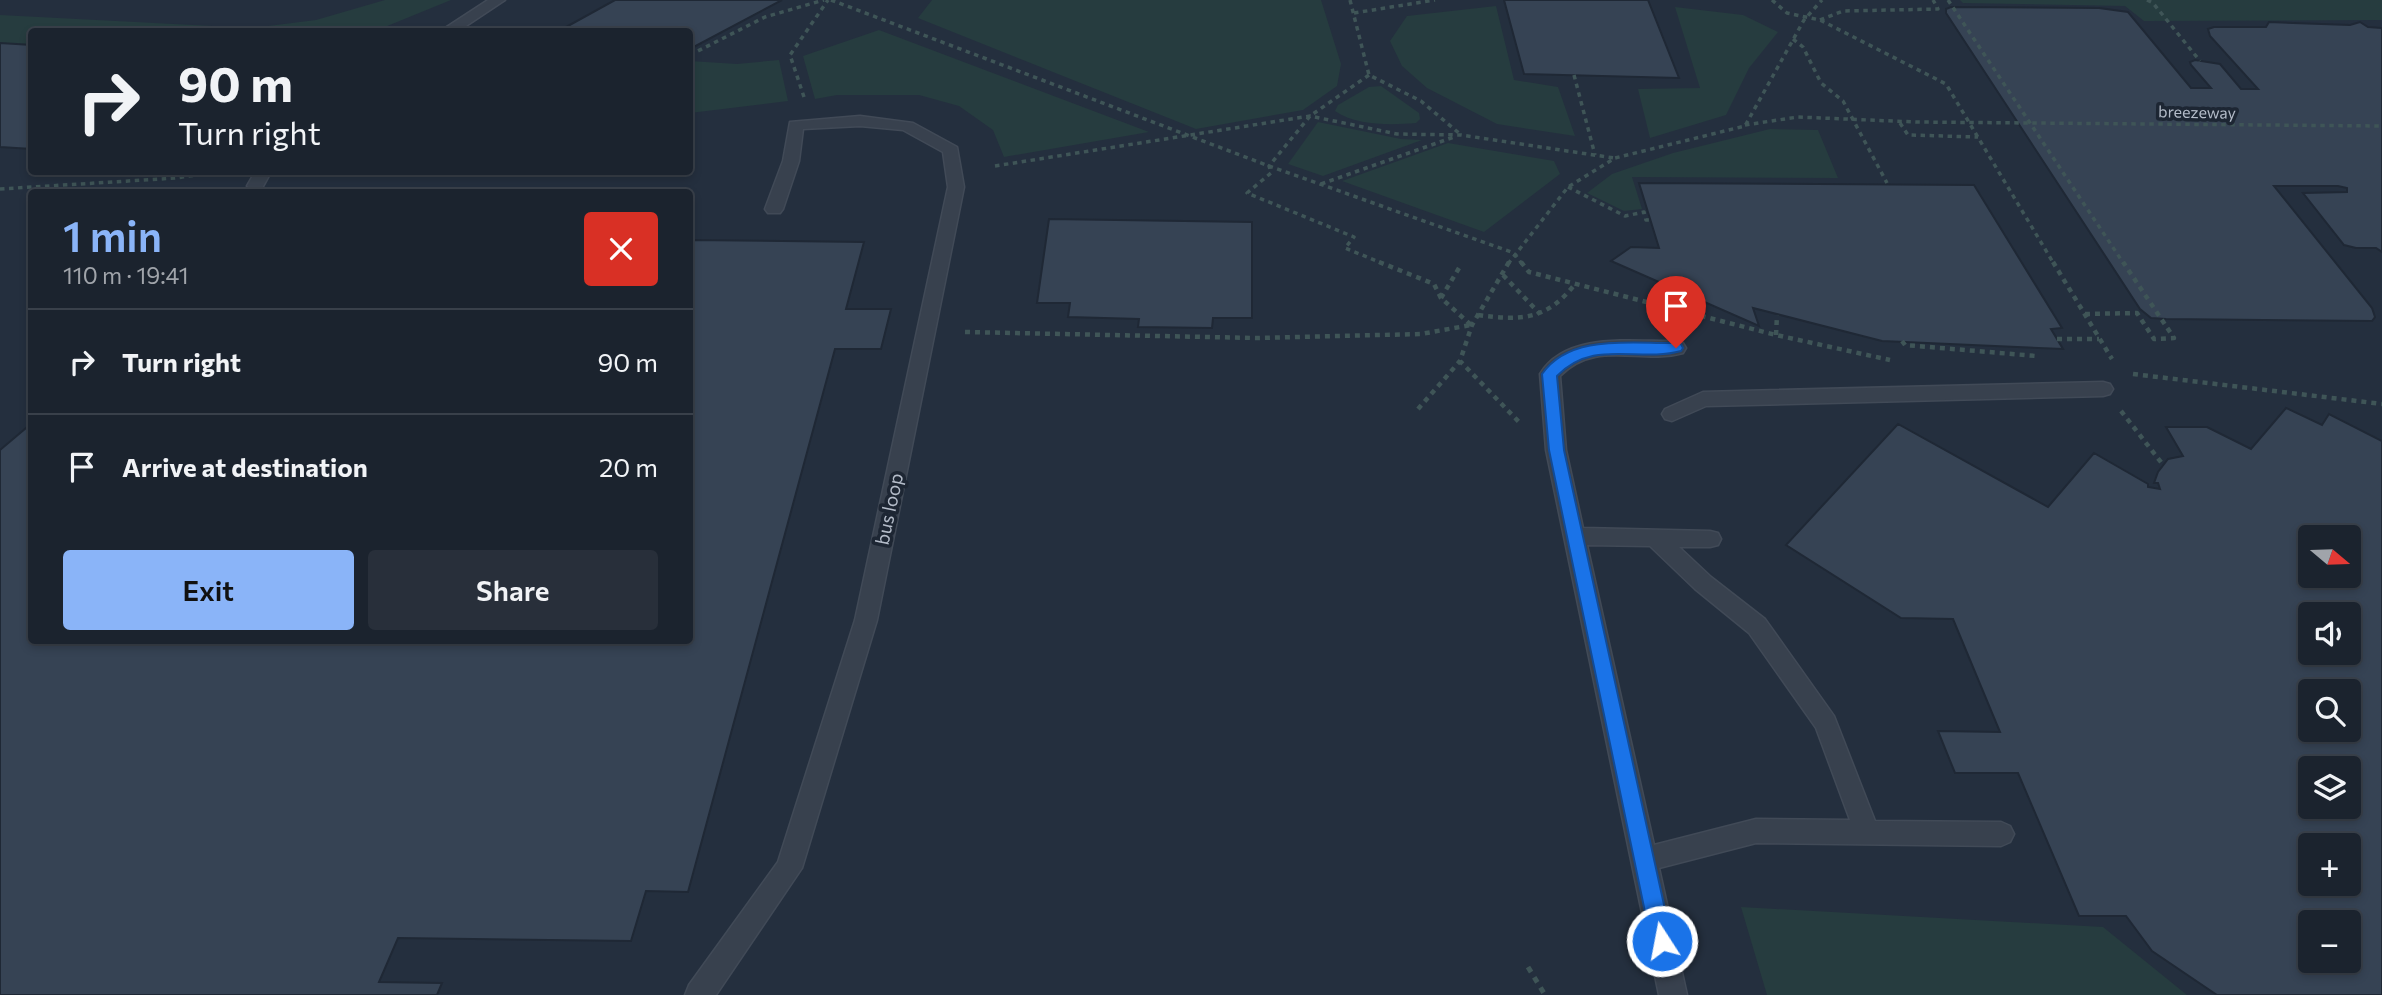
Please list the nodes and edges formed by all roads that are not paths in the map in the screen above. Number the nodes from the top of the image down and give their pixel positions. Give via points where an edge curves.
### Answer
1 (498, 0) edge
2 (452, 28) edge
3 (774, 209) dead end
4 (1676, 348) dead end
5 (2103, 389) road end
6 (1672, 414) dead end
7 (1575, 536) junction
8 (1655, 538) junction
9 (1710, 539) dead end
10 (1867, 832) junction
11 (2001, 834) dead end
12 (1645, 859) junction
13 (699, 995) edge
14 (1673, 995) edge

1 - 2 lane
3 - 13 lane, bus loop via 791,161 796,125 860,121 907,126 951,150 956,187 866,620 789,868
4 - 7 lane via 1592,349 1564,359 1550,374 1556,450
5 - 6 lane via 1703,399
7 - 8 lane
7 - 12 lane
8 - 9 lane
8 - 10 lane via 1765,637 1826,723
10 - 11 lane
10 - 12 lane via 1756,831
12 - 14 lane

